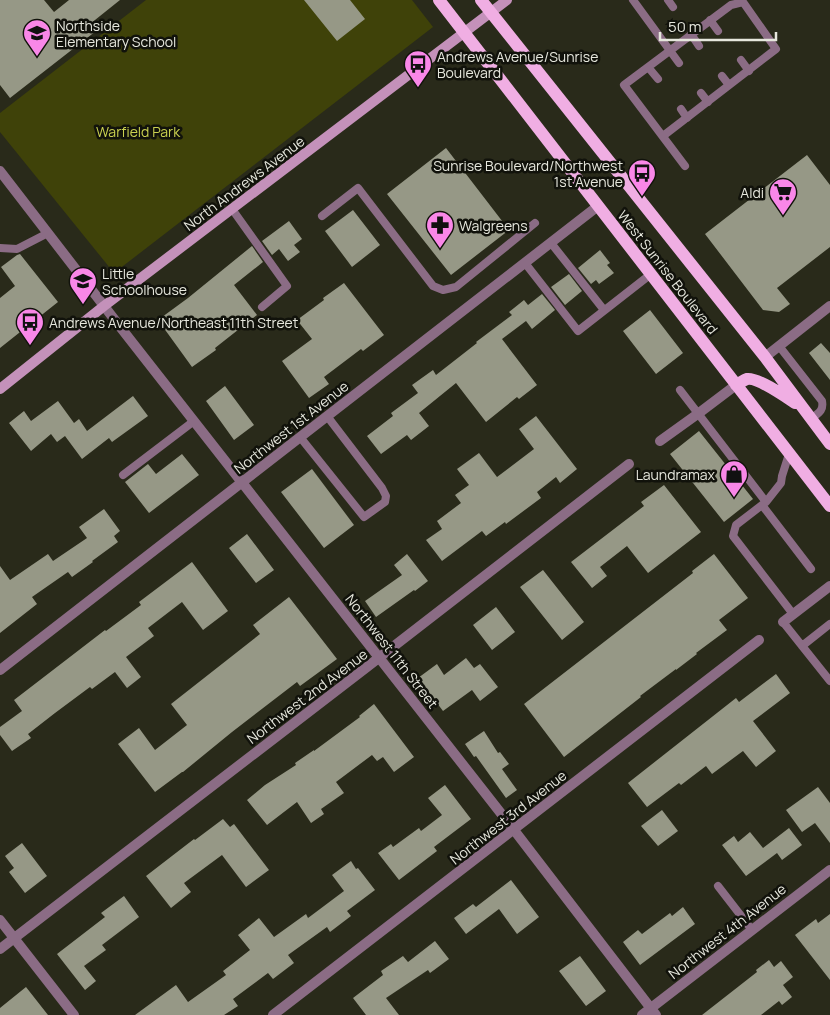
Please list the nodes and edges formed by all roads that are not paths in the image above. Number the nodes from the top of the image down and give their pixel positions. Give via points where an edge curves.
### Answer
1 (439, 0) edge
2 (481, 0) edge
3 (507, 0) edge
4 (633, 0) edge
5 (668, 0) edge
6 (744, 1) edge
7 (673, 7) dead end
8 (490, 12) junction
9 (710, 20) junction
10 (718, 31) dead end
11 (464, 32) junction
12 (691, 34) junction
13 (699, 46) dead end
14 (670, 51) junction
15 (741, 60) dead end
16 (679, 63) dead end
17 (648, 67) junction
18 (748, 71) junction
19 (722, 76) dead end
20 (658, 79) dead end
21 (729, 86) junction
22 (701, 93) dead end
23 (708, 102) junction
24 (681, 109) dead end
25 (687, 118) junction
26 (663, 136) junction
27 (686, 166) dead end
28 (0, 172) edge
29 (598, 206) junction
30 (232, 209) junction
31 (322, 216) dead end
32 (535, 223) dead end
33 (48, 233) junction
34 (551, 243) junction
35 (0, 248) edge
36 (526, 263) junction
37 (651, 274) junction
38 (104, 306) junction
39 (830, 306) edge
40 (262, 307) dead end
41 (604, 310) junction
42 (779, 346) junction
43 (764, 357) junction
44 (736, 385) junction
45 (0, 389) edge
46 (680, 390) dead end
47 (802, 406) junction
48 (699, 414) junction
49 (327, 416) junction
50 (811, 419) junction
51 (194, 421) junction
52 (300, 437) junction
53 (660, 441) dead end
54 (830, 444) edge
55 (790, 454) junction
56 (629, 464) dead end
57 (123, 475) dead end
58 (242, 482) junction
59 (764, 504) junction
60 (830, 506) edge
61 (811, 569) dead end
62 (830, 586) edge
63 (793, 614) junction
64 (783, 622) joint
65 (830, 624) edge
66 (759, 640) dead end
67 (802, 646) junction
68 (379, 658) junction
69 (0, 670) edge
70 (830, 682) edge
71 (514, 830) junction
72 (830, 870) edge
73 (718, 886) dead end
74 (0, 920) edge
75 (752, 930) junction
76 (14, 938) junction
77 (0, 949) edge
78 (653, 1012) edge
79 (74, 1015) edge
80 (273, 1015) edge
81 (642, 1015) edge

1 - 11 main road, West Sunrise Boulevard
2 - 8 main road, West Sunrise Boulevard
3 - 8 main road, North Andrews Avenue
4 - 14 lane
5 - 7 lane
6 - 9 lane via 731,5
6 - 18 lane via 776,49
8 - 11 main road, North Andrews Avenue
8 - 43 main road, West Sunrise Boulevard
9 - 10 lane
9 - 12 lane
11 - 29 main road, West Sunrise Boulevard
11 - 30 main road, North Andrews Avenue
12 - 13 lane
12 - 14 lane
14 - 16 lane
14 - 17 lane
15 - 18 lane
17 - 20 lane
17 - 26 lane via 624,85
18 - 21 lane
19 - 21 lane
21 - 23 lane
22 - 23 lane
23 - 25 lane
24 - 25 lane
25 - 26 lane
26 - 27 lane
28 - 33 street, Northwest 11th Street
29 - 34 street, Northwest 1st Avenue
29 - 37 main road, West Sunrise Boulevard
30 - 38 main road, North Andrews Avenue
30 - 40 lane via 287,286
31 - 32 lane via 358,188 432,286 444,290 456,287
33 - 35 lane via 17,249
33 - 38 street, Northwest 11th Street
34 - 36 street, Northwest 1st Avenue
34 - 41 lane
36 - 41 lane via 578,331
36 - 49 street, Northwest 1st Avenue
37 - 41 lane
37 - 44 main road, West Sunrise Boulevard
38 - 45 main road, North Andrews Avenue
38 - 51 street, Northwest 11th Street
39 - 42 street
42 - 43 street
42 - 50 lane via 822,401 821,411
43 - 47 main road, West Sunrise Boulevard
44 - 47 main road via 752,379
44 - 48 street
44 - 55 main road, West Sunrise Boulevard
46 - 48 lane
47 - 50 main road, West Sunrise Boulevard
48 - 53 street
48 - 59 lane
49 - 52 street, Northwest 1st Avenue
49 - 52 lane via 382,488 385,502 364,517
50 - 54 main road, West Sunrise Boulevard
51 - 57 lane
51 - 58 street, Northwest 11th Street
52 - 58 street, Northwest 1st Avenue
55 - 59 lane via 781,483
55 - 60 main road, West Sunrise Boulevard
56 - 68 street, Northwest 2nd Avenue
58 - 68 street, Northwest 11th Street
58 - 69 street, Northwest 1st Avenue
59 - 61 lane
59 - 63 lane via 736,525 733,536
62 - 63 street
63 - 64 street
64 - 67 lane
65 - 67 lane
66 - 71 street, Northwest 3rd Avenue
67 - 70 lane
68 - 71 street, Northwest 11th Street
68 - 76 street, Northwest 2nd Avenue
71 - 78 street, Northwest 11th Street
71 - 80 street, Northwest 3rd Avenue
72 - 75 street, Northwest 4th Avenue
73 - 75 lane
74 - 76 street
75 - 78 street, Northwest 4th Avenue
76 - 77 street, Northwest 2nd Avenue
76 - 79 street
78 - 81 street, Northwest 4th Avenue

